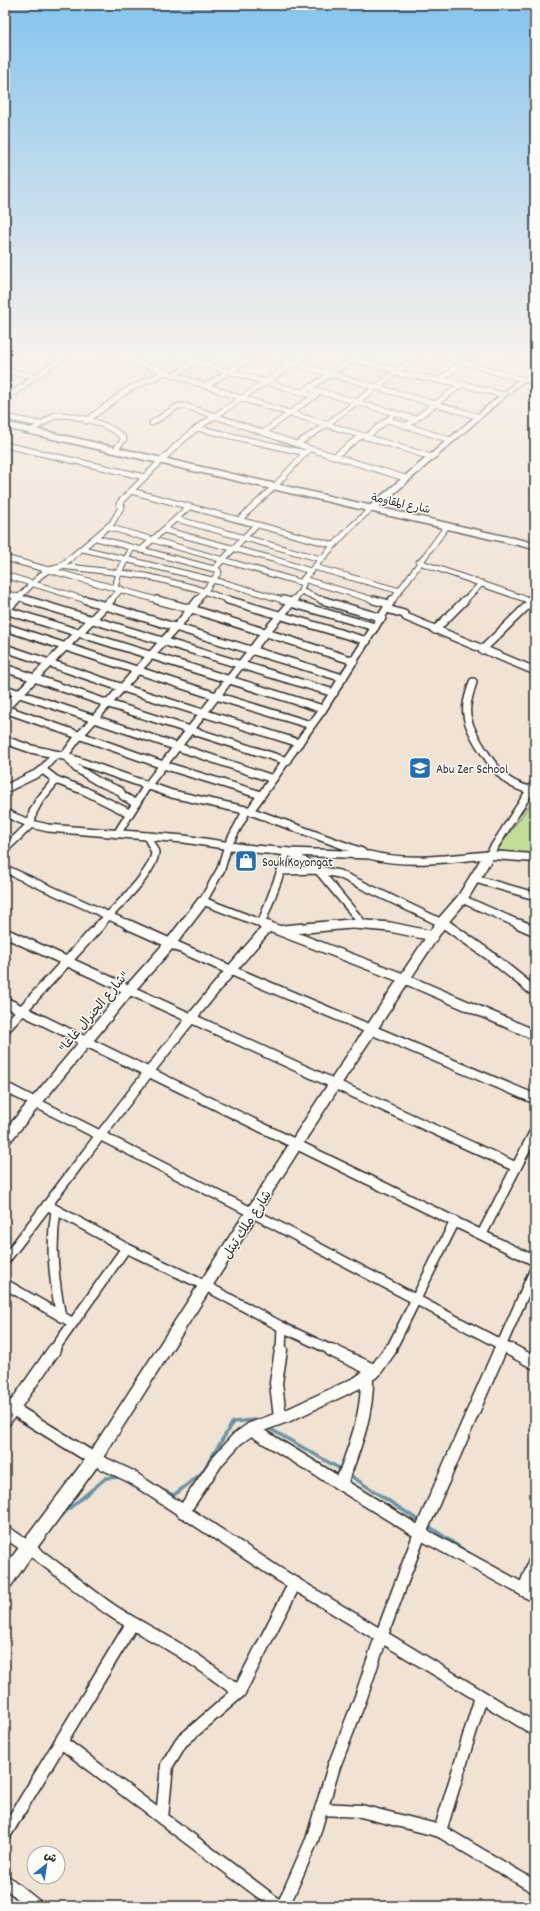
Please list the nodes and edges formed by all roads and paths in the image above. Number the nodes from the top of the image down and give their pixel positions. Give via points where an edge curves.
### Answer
1 (85, 443) edge
2 (121, 443) edge
3 (181, 443) edge
4 (263, 443) edge
5 (354, 443) edge
6 (387, 443) edge
7 (446, 443) edge
8 (297, 444) edge
9 (5, 445) edge
10 (311, 449) junction
11 (115, 450) junction
12 (305, 453) junction
13 (335, 456) junction
14 (431, 457) junction
15 (162, 462) junction
16 (145, 477) junction
17 (405, 478) junction
18 (274, 487) junction
19 (131, 491) junction
20 (189, 507) junction
21 (371, 509) junction
22 (176, 519) junction
23 (239, 520) junction
24 (256, 525) junction
25 (447, 526) junction
26 (108, 527) junction
27 (164, 530) junction
28 (96, 538) junction
29 (244, 538) junction
30 (153, 540) junction
31 (333, 545) junction
32 (535, 546) edge
33 (132, 548) junction
34 (83, 549) junction
35 (235, 549) junction
36 (141, 550) junction
37 (5, 558) edge
38 (125, 559) junction
39 (321, 559) junction
40 (224, 560) junction
41 (419, 562) junction
42 (61, 566) junction
43 (216, 568) junction
44 (312, 569) junction
45 (49, 570) junction
46 (119, 572) junction
47 (5, 575) edge
48 (211, 581) junction
49 (303, 581) junction
50 (32, 583) junction
51 (482, 583) junction
52 (118, 588) junction
53 (400, 590) junction
54 (301, 591) junction
55 (203, 592) junction
56 (5, 593) edge
57 (18, 597) junction
58 (291, 602) junction
59 (534, 602) edge
60 (104, 606) junction
61 (388, 606) junction
62 (190, 609) junction
63 (5, 610) edge
64 (280, 615) junction
65 (91, 618) junction
66 (382, 618) junction
67 (5, 627) edge
68 (176, 627) junction
69 (375, 628) junction
70 (435, 630) junction
71 (78, 632) junction
72 (265, 633) junction
73 (163, 641) junction
74 (367, 641) junction
75 (64, 646) junction
76 (5, 648) edge
77 (482, 650) junction
78 (252, 651) junction
79 (151, 655) junction
80 (354, 661) junction
81 (49, 662) junction
82 (240, 666) junction
83 (5, 668) edge
84 (138, 670) junction
85 (535, 671) edge
86 (34, 678) junction
87 (343, 678) junction
88 (228, 680) junction
89 (473, 682) dead end
90 (123, 688) junction
91 (5, 689) edge
92 (19, 693) junction
93 (334, 693) junction
94 (216, 696) junction
95 (109, 704) junction
96 (5, 709) edge
97 (323, 709) junction
98 (202, 713) junction
99 (95, 718) junction
100 (311, 724) junction
101 (190, 730) junction
102 (80, 735) junction
103 (5, 740) edge
104 (299, 743) junction
105 (176, 748) junction
106 (55, 755) junction
107 (66, 757) junction
108 (287, 761) junction
109 (163, 765) junction
110 (43, 770) junction
111 (273, 779) junction
112 (56, 780) junction
113 (535, 783) edge
114 (147, 786) junction
115 (5, 789) edge
116 (530, 790) junction
117 (261, 795) junction
118 (135, 803) junction
119 (248, 811) junction
120 (5, 813) edge
121 (129, 813) junction
122 (31, 824) junction
123 (117, 834) junction
124 (147, 836) junction
125 (228, 845) junction
126 (5, 849) edge
127 (289, 852) junction
128 (369, 855) junction
129 (489, 856) junction
130 (535, 858) edge
131 (5, 870) edge
132 (318, 870) junction
133 (281, 871) junction
134 (475, 879) junction
135 (535, 896) edge
136 (462, 899) junction
137 (203, 901) junction
138 (106, 915) junction
139 (442, 922) junction
140 (265, 924) junction
141 (363, 924) junction
142 (282, 930) junction
143 (535, 931) edge
144 (5, 933) edge
145 (433, 936) junction
146 (170, 944) junction
147 (66, 960) junction
148 (230, 970) junction
149 (401, 984) junction
150 (533, 987) edge
151 (129, 990) junction
152 (5, 1002) edge
153 (22, 1010) junction
154 (191, 1019) junction
155 (5, 1028) edge
156 (370, 1030) junction
157 (535, 1035) edge
158 (86, 1041) junction
159 (149, 1073) junction
160 (334, 1085) junction
161 (5, 1087) edge
162 (535, 1099) edge
163 (36, 1102) junction
164 (535, 1131) edge
165 (102, 1136) junction
166 (5, 1139) edge
167 (296, 1144) junction
168 (516, 1167) junction
169 (47, 1205) junction
170 (56, 1211) junction
171 (254, 1213) junction
172 (455, 1221) junction
173 (482, 1234) junction
174 (126, 1248) junction
175 (5, 1260) edge
176 (535, 1261) edge
177 (535, 1269) edge
178 (5, 1284) edge
179 (206, 1286) junction
180 (416, 1299) junction
181 (61, 1316) junction
182 (73, 1323) junction
183 (282, 1327) junction
184 (502, 1346) junction
185 (535, 1364) edge
186 (371, 1374) junction
187 (9, 1406) edge
188 (280, 1418) junction
189 (5, 1420) edge
190 (251, 1429) junction
191 (94, 1459) junction
192 (341, 1484) junction
193 (183, 1512) junction
194 (5, 1532) edge
195 (420, 1533) junction
196 (28, 1546) junction
197 (535, 1561) edge
198 (5, 1580) edge
199 (294, 1583) junction
200 (524, 1590) junction
201 (535, 1596) edge
202 (132, 1624) junction
203 (381, 1637) junction
204 (239, 1692) junction
205 (481, 1697) junction
206 (535, 1729) edge
207 (61, 1742) junction
208 (321, 1809) junction
209 (162, 1818) junction
210 (440, 1831) junction
211 (5, 1834) edge
212 (5, 1881) edge
213 (535, 1887) edge
214 (36, 1906) edge
215 (279, 1906) edge
216 (283, 1906) edge

1 - 11 highway, شارع المقاومة
2 - 11 street
3 - 15 street
4 - 12 street
5 - 13 street
6 - 14 street
7 - 14 street
8 - 10 street
9 - 16 street
10 - 12 street
10 - 13 street
11 - 15 highway, شارع المقاومة
12 - 18 street
13 - 17 street
14 - 17 street
15 - 16 street
15 - 18 highway, شارع المقاومة
16 - 19 street
17 - 21 street
18 - 21 highway, شارع المقاومة
18 - 23 street
19 - 20 street
19 - 26 street via 119,504 122,506 119,513
20 - 22 street
20 - 23 street
21 - 25 highway, شارع المقاومة
21 - 31 street
22 - 27 street
22 - 29 street
23 - 24 street
24 - 29 street
24 - 31 street
25 - 32 highway, شارع المقاومة
25 - 41 street
26 - 28 street
26 - 30 street
27 - 30 street
27 - 35 street
28 - 33 street
28 - 34 street
29 - 35 street
29 - 39 street
30 - 36 street
30 - 40 street
31 - 39 street
33 - 36 street
33 - 38 street
34 - 38 street
34 - 42 street
35 - 40 street
35 - 44 street
36 - 43 street via 204,568
37 - 45 street
38 - 46 street
38 - 48 street
39 - 44 street
40 - 43 street
40 - 49 street
41 - 51 street
41 - 53 street
42 - 45 street
42 - 46 street
43 - 48 street via 219,572
44 - 49 street
44 - 53 street
45 - 50 street
45 - 52 street
46 - 52 street
46 - 55 street via 146,576
47 - 50 street
48 - 55 street
48 - 58 street
49 - 54 street
49 - 61 street
50 - 57 street
50 - 60 street
51 - 59 street
51 - 70 street
52 - 60 street
52 - 62 street
53 - 61 street
54 - 58 street
54 - 66 street via 335,605
55 - 62 street
55 - 64 street
56 - 57 street
57 - 63 street
57 - 65 street
58 - 64 street
58 - 69 street
59 - 77 street
60 - 65 street
60 - 68 street
61 - 66 street
61 - 70 street
62 - 68 street
62 - 72 street
63 - 71 street
64 - 72 street
64 - 74 street
65 - 71 street
65 - 73 street
66 - 69 street
67 - 75 street
68 - 73 street
68 - 78 street
69 - 74 street
70 - 77 street
71 - 75 street
71 - 79 street
72 - 78 street
72 - 80 street
73 - 79 street
73 - 82 street
74 - 80 street
75 - 81 street
75 - 84 street
76 - 81 street
77 - 85 street
78 - 82 street
78 - 87 street
79 - 84 street
79 - 88 street
80 - 87 street
81 - 86 street
81 - 90 street
82 - 88 street
82 - 93 street
83 - 86 street
84 - 90 street
84 - 94 street
86 - 92 street
86 - 95 street
87 - 93 street
88 - 94 street
88 - 97 street
89 - 116 street via 466,709 470,728 504,776 517,786
90 - 95 street
90 - 98 street
91 - 92 street
92 - 96 street
92 - 99 street
93 - 97 street
94 - 98 street
94 - 100 street
95 - 99 street
95 - 101 street
96 - 102 street
97 - 100 street
98 - 101 street
98 - 104 street
99 - 102 street
99 - 105 street
100 - 104 street
101 - 105 street
101 - 108 street
102 - 107 street
102 - 109 street
103 - 106 street
104 - 108 street
105 - 109 street
105 - 111 street
106 - 107 street
106 - 110 street
107 - 114 street
107 - 118 street via 76,768 120,791 123,796
108 - 111 street
109 - 114 street
109 - 117 street
110 - 112 street
110 - 115 street
111 - 117 street
112 - 121 street
112 - 122 street via 39,801 33,812
113 - 116 street
114 - 118 street
114 - 119 street
116 - 129 street
117 - 119 street
118 - 121 street
119 - 125 street
119 - 128 street
120 - 122 street
121 - 123 street
122 - 123 street
122 - 126 street
123 - 124 street
124 - 125 street
124 - 138 street via 155,847 152,863 144,876
125 - 127 street
125 - 137 street via 221,869
127 - 128 street
127 - 132 street
127 - 133 street
128 - 129 street via 429,860
129 - 130 street
129 - 134 street, شارع ملك تيتل
131 - 138 street
132 - 133 street
132 - 139 street via 339,874
132 - 141 street
133 - 140 street
134 - 135 street
134 - 136 street, شارع ملك تيتل
136 - 139 street, شارع ملك تيتل
136 - 143 street
137 - 140 street
137 - 146 street, "شارع الجنرال غاغا"
138 - 146 street
138 - 147 street
139 - 145 street, شارع ملك تيتل
139 - 150 street
140 - 142 street
140 - 148 street
141 - 142 street via 331,924
141 - 145 street
142 - 149 street
144 - 147 street
145 - 149 street, شارع ملك تيتل
146 - 148 street
146 - 151 street, "شارع الجنرال غاغا"
147 - 151 street
147 - 153 street
148 - 154 street
148 - 156 street
149 - 156 street, شارع ملك تيتل
149 - 157 street
151 - 154 street
151 - 158 street, "شارع الجنرال غاغا"
152 - 153 street
153 - 155 street
153 - 158 street
154 - 159 street
154 - 160 street
156 - 160 street, شارع ملك تيتل
156 - 162 street
158 - 159 street
158 - 163 street, "شارع الجنرال غاغا"
159 - 165 street
159 - 167 street
160 - 167 street, شارع ملك تيتل
160 - 168 street
161 - 163 street
163 - 165 street
163 - 166 street, "شارع الجنرال غاغا"
164 - 168 street
165 - 169 street
165 - 171 street
167 - 171 street, شارع ملك تيتل
167 - 172 street
168 - 173 street
169 - 170 street
169 - 175 street
170 - 174 street
170 - 181 street via 51,1246 52,1268
171 - 179 street, شارع ملك تيتل
171 - 180 street
172 - 173 street
172 - 180 street
173 - 176 street
174 - 179 street
174 - 182 street
177 - 184 street
178 - 181 street
179 - 183 street
179 - 191 street, شارع ملك تيتل
180 - 184 street
180 - 186 street via 392,1348
181 - 182 street
182 - 187 street
183 - 186 street
183 - 188 street via 282,1346 276,1383
184 - 185 street
184 - 195 street
186 - 188 street
186 - 192 street via 360,1431
187 - 189 street
187 - 191 street
188 - 190 street
190 - 192 street
190 - 193 street via 237,1439 218,1460
191 - 193 street via 130,1476
191 - 196 street, شارع ملك تيتل
192 - 195 street
193 - 199 street
194 - 196 street
195 - 200 street
195 - 203 street
196 - 198 street, شارع ملك تيتل
196 - 202 street via 82,1590
197 - 200 street
199 - 203 street
199 - 204 street
200 - 201 street
202 - 204 street via 205,1666
202 - 207 street
203 - 205 street
203 - 208 street
204 - 209 street via 181,1742 167,1765
205 - 206 street
205 - 210 street
207 - 209 street
207 - 211 street
208 - 210 street via 361,1811
208 - 216 street via 312,1840
209 - 215 street
210 - 213 street
212 - 214 street

